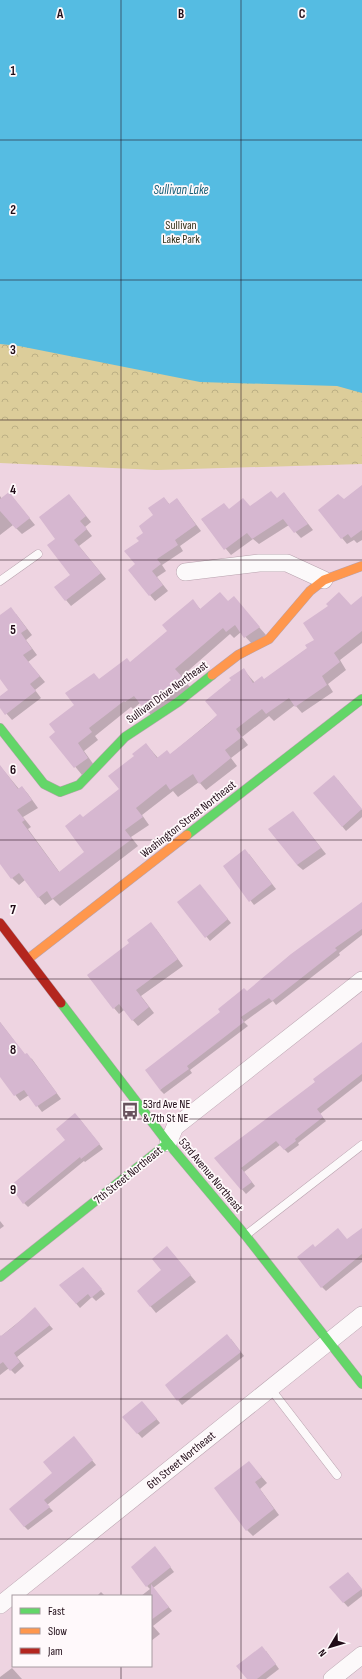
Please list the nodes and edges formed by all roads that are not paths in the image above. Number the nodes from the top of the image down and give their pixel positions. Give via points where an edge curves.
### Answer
1 (38, 554) dead end
2 (362, 566) edge
3 (185, 572) dead end
4 (324, 580) junction
5 (0, 581) edge
6 (362, 698) edge
7 (0, 728) edge
8 (0, 923) edge
9 (28, 959) junction
10 (362, 980) edge
11 (168, 1144) junction
12 (362, 1145) edge
13 (246, 1236) junction
14 (0, 1277) edge
15 (362, 1315) edge
16 (329, 1341) junction
17 (362, 1384) edge
18 (270, 1388) junction
19 (337, 1475) dead end
20 (12, 1595) edge
21 (12, 1595) edge
22 (0, 1605) edge
23 (362, 1655) edge
24 (332, 1679) edge

1 - 5 lane
2 - 4 street, Sullivan Drive Northeast
3 - 4 street via 259,563 287,563
4 - 7 street, Sullivan Drive Northeast via 310,591 269,639 238,655 178,702 125,737 79,785 60,792 44,784
6 - 9 street, Washington Street Northeast
8 - 9 street, 53rd Avenue Northeast
9 - 11 street, 53rd Avenue Northeast
10 - 11 street, 7th Street Northeast via 176,1127
11 - 13 street, 53rd Avenue Northeast
11 - 14 street, 7th Street Northeast
12 - 13 lane
13 - 16 street, 53rd Avenue Northeast
15 - 16 street, 6th Street Northeast
16 - 17 street, 53rd Avenue Northeast
16 - 18 street, 6th Street Northeast
18 - 19 lane
18 - 20 street, 6th Street Northeast
21 - 22 street, 6th Street Northeast
23 - 24 street

